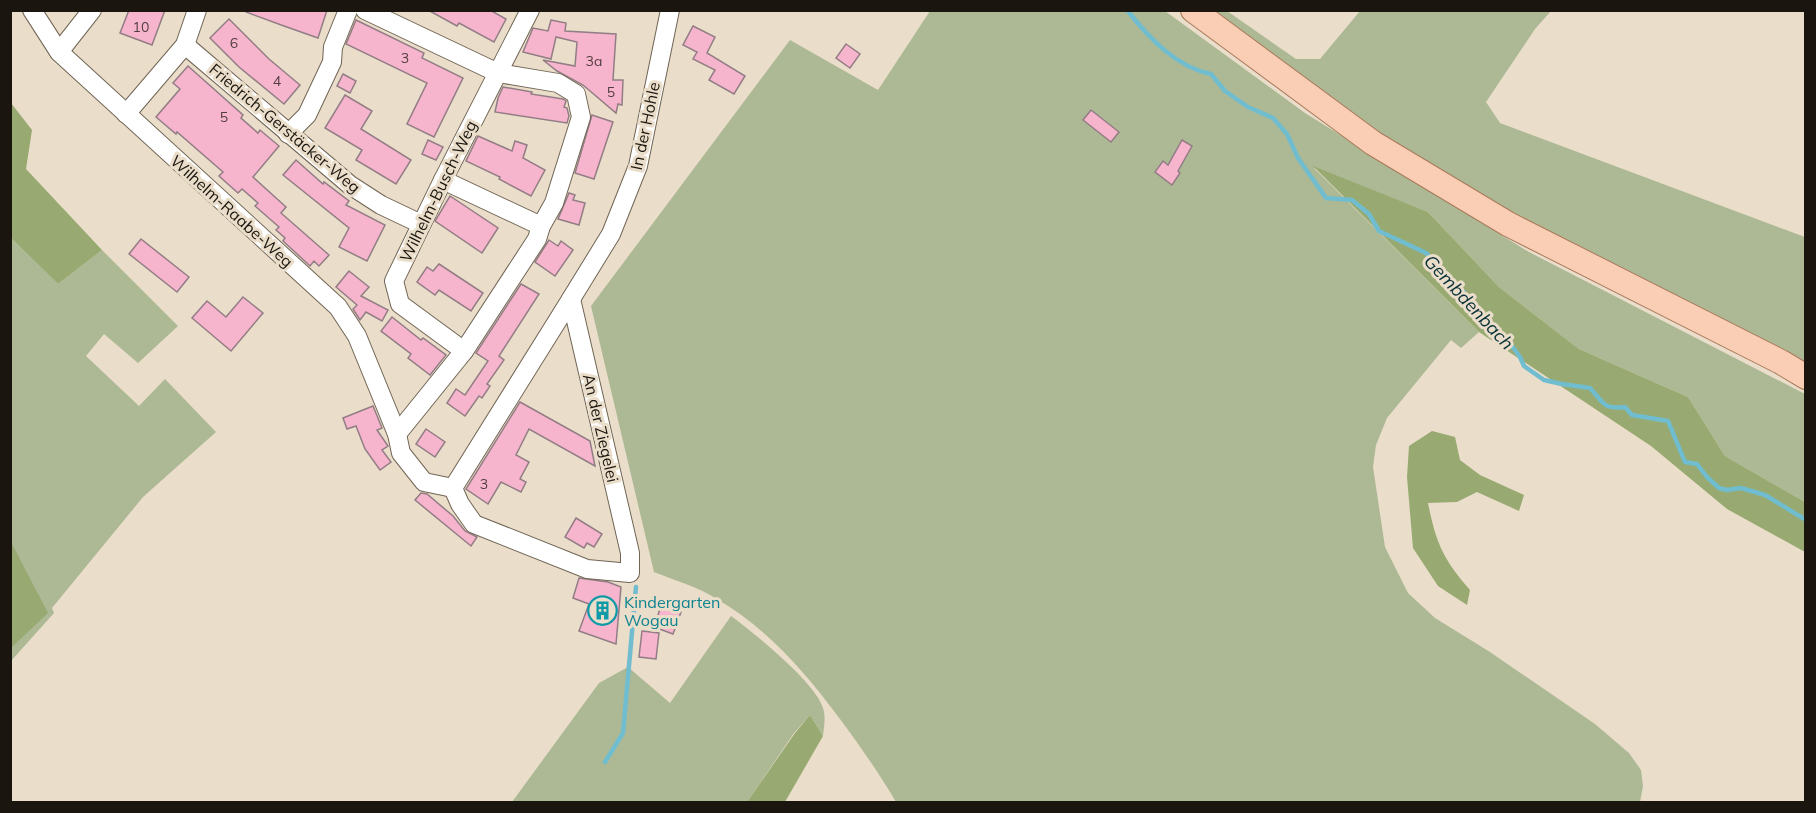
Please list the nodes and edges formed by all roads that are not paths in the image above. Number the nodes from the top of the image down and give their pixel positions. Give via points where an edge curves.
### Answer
1 (32, 10) edge
2 (92, 10) edge
3 (197, 10) edge
4 (348, 10) edge
5 (365, 10) edge
6 (530, 10) edge
7 (670, 10) edge
8 (1193, 10) edge
9 (185, 45) junction
10 (59, 52) junction
11 (498, 73) junction
12 (126, 114) junction
13 (288, 134) junction
14 (443, 180) junction
15 (421, 224) junction
16 (541, 226) junction
17 (571, 299) junction
18 (464, 351) junction
19 (1806, 377) edge
20 (397, 434) junction
21 (453, 488) junction

1 - 10 street, Wilhelm-Raabe-Weg
2 - 10 street
3 - 9 street
4 - 13 street via 333,47 332,62 307,115
5 - 11 street
6 - 11 street, Wilhelm-Busch-Weg
7 - 17 street, In der Hohle via 638,166 611,234
8 - 19 main road via 1373,143 1508,225
9 - 12 street
9 - 13 street, Friedrich-Gerstäcker-Weg
10 - 12 street, Wilhelm-Raabe-Weg
11 - 14 street, Wilhelm-Busch-Weg
11 - 16 street via 558,83 576,94 581,117 554,203
12 - 20 street, Wilhelm-Raabe-Weg via 338,307 357,336
13 - 15 street, Friedrich-Gerstäcker-Weg via 381,205
14 - 15 street, Wilhelm-Busch-Weg
14 - 16 street
15 - 18 street, Wilhelm-Busch-Weg via 394,280 400,304
16 - 18 street via 537,239
17 - 21 street
17 - 21 street, An der Ziegelei via 630,553 630,573 587,569 474,524
18 - 20 street
20 - 21 street, Wilhelm-Raabe-Weg via 401,453 424,482

